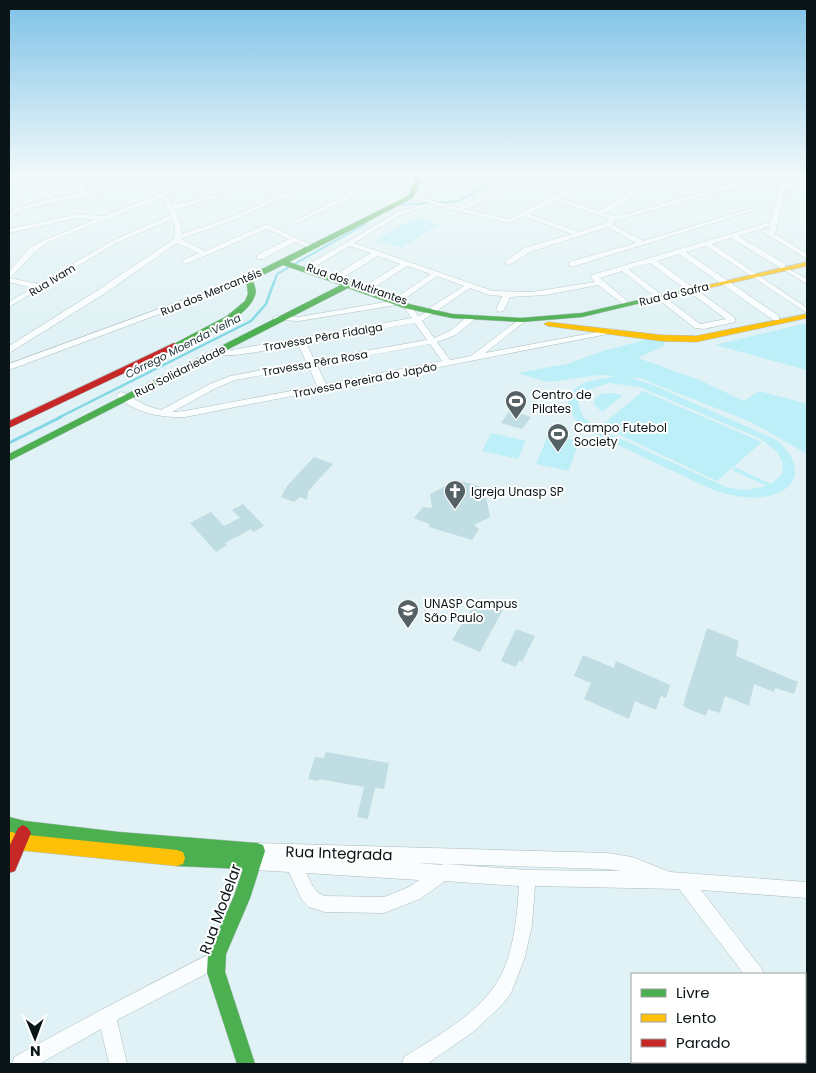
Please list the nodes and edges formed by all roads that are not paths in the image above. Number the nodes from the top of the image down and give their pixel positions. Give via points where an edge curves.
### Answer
1 (35, 225) edge
2 (87, 225) edge
3 (147, 225) edge
4 (179, 225) edge
5 (214, 225) edge
6 (356, 225) edge
7 (379, 225) edge
8 (554, 225) edge
9 (602, 225) edge
10 (615, 225) edge
11 (702, 225) edge
12 (766, 225) edge
13 (773, 225) edge
14 (758, 227) junction
15 (9, 231) edge
16 (579, 234) junction
17 (731, 235) junction
18 (770, 235) junction
19 (178, 238) junction
20 (295, 239) junction
21 (348, 243) junction
22 (642, 243) junction
23 (706, 243) junction
24 (311, 246) junction
25 (680, 251) junction
26 (204, 253) junction
27 (377, 253) junction
28 (807, 257) edge
29 (260, 258) dead end
30 (651, 260) junction
31 (286, 261) junction
32 (186, 262) dead end
33 (406, 263) junction
34 (509, 263) dead end
35 (572, 264) dead end
36 (306, 268) junction
37 (622, 268) junction
38 (784, 268) junction
39 (436, 274) junction
40 (754, 274) junction
41 (9, 278) edge
42 (249, 279) junction
43 (723, 281) junction
44 (344, 282) junction
45 (807, 282) edge
46 (599, 283) junction
47 (470, 285) junction
48 (39, 287) junction
49 (691, 288) junction
50 (366, 289) junction
51 (507, 295) junction
52 (659, 296) junction
53 (623, 302) junction
54 (399, 303) junction
55 (9, 305) edge
56 (432, 310) junction
57 (500, 310) dead end
58 (807, 311) edge
59 (807, 316) edge
60 (580, 317) junction
61 (278, 318) junction
62 (471, 318) junction
63 (776, 318) dead end
64 (417, 320) junction
65 (521, 320) junction
66 (613, 331) junction
67 (301, 341) junction
68 (433, 341) junction
69 (9, 350) edge
70 (215, 353) junction
71 (472, 359) junction
72 (448, 363) junction
73 (311, 364) junction
74 (9, 367) edge
75 (323, 388) junction
76 (124, 396) junction
77 (159, 415) junction
78 (9, 425) edge
79 (9, 452) edge
80 (9, 458) edge
81 (9, 825) edge
82 (25, 829) junction
83 (14, 841) edge
84 (255, 856) junction
85 (293, 864) junction
86 (9, 865) edge
87 (444, 872) junction
88 (527, 878) junction
89 (676, 881) junction
90 (807, 890) edge
91 (215, 960) junction
92 (754, 973) edge
93 (107, 1016) junction
94 (21, 1064) edge
95 (118, 1064) edge
96 (246, 1064) edge
97 (411, 1064) edge

1 - 15 street
2 - 41 street via 38,246
3 - 48 street, Rua Ivam
4 - 19 street
5 - 19 street
6 - 24 main road, Rua dos Mercantéis
7 - 21 street
8 - 16 street
9 - 16 street
10 - 22 street
11 - 22 street
12 - 14 street
13 - 18 street
14 - 17 street
14 - 18 street
16 - 34 street via 527,250
17 - 23 street
17 - 38 street
18 - 28 street
19 - 26 street
19 - 69 street
20 - 24 street
20 - 26 street via 267,226
20 - 29 street
21 - 27 street
21 - 36 street
22 - 35 street
23 - 25 street
23 - 40 street
24 - 31 main road, Rua dos Mercantéis
25 - 30 street
25 - 43 street
26 - 32 street
27 - 33 street
27 - 44 street
28 - 38 main road, Rua da Safra
30 - 37 street
30 - 49 street
31 - 36 main road, Rua dos Mutirantes
31 - 42 main road, Rua dos Mercantéis
33 - 39 street
33 - 50 street
36 - 44 main road, Rua dos Mutirantes
37 - 46 street via 596,277
37 - 52 street
38 - 40 main road, Rua da Safra
38 - 45 street
39 - 47 street
39 - 54 street
40 - 43 main road, Rua da Safra
40 - 58 street
41 - 48 street
42 - 74 street, Rua dos Mercantéis
42 - 78 main road via 251,297 246,306 231,317
43 - 49 main road, Rua da Safra
43 - 63 street
44 - 50 main road, Rua dos Mutirantes
44 - 54 main road, Rua dos Mutirantes
44 - 61 main road, Rua Solidariedade
46 - 51 street via 559,291
46 - 53 street
47 - 51 street
47 - 56 street, Travessa Pêra Fidalga
48 - 55 street, Rua Ivam
49 - 52 main road, Rua da Safra
49 - 52 street via 732,320 700,327
50 - 54 main road, Rua dos Mutirantes
51 - 57 street
52 - 53 main road, Rua da Safra
52 - 60 main road, Rua da Safra
53 - 60 main road, Rua da Safra
54 - 56 main road, Rua dos Mutirantes
54 - 61 street via 299,319
54 - 64 street
56 - 60 main road, Rua dos Mutirantes via 501,316
56 - 62 main road, Rua dos Mutirantes
56 - 64 street, Travessa Pêra Fidalga
59 - 66 main road, Rua dos Mutirantes via 696,339
60 - 65 main road, Rua dos Mutirantes via 558,327 539,319
60 - 66 main road, Rua dos Mutirantes
61 - 70 main road, Rua Solidariedade
61 - 76 main road, Rua Solidariedade
62 - 65 main road, Rua dos Mutirantes
62 - 68 street, Travessa Pêra Rosa via 453,333
64 - 67 street, Travessa Pêra Fidalga
64 - 68 street
65 - 71 street
66 - 71 street, Travessa Pereira do Japão
67 - 70 street, Travessa Pêra Fidalga
67 - 73 street
68 - 72 street
68 - 73 street, Travessa Pêra Rosa
70 - 76 main road, Rua Solidariedade
71 - 72 street, Travessa Pereira do Japão
72 - 75 street, Travessa Pereira do Japão
73 - 75 street
73 - 77 street, Travessa Pêra Rosa via 222,382
75 - 77 street, Travessa Pereira do Japão via 202,412
76 - 77 street, Travessa Pereira do Japão
76 - 79 main road, Rua Solidariedade
76 - 80 main road, Rua Solidariedade
81 - 82 main road, Rua Integrada
82 - 83 main road
82 - 84 main road, Rua Integrada
83 - 84 main road, Rua Integrada via 145,856
83 - 86 main road
84 - 85 street, Rua Integrada
84 - 89 street, Rua Integrada via 607,861 625,863
84 - 91 main road, Rua Modelar via 242,898
85 - 87 street, Rua Integrada
85 - 87 street via 308,894 325,904 384,905 414,893
87 - 88 street, Rua Integrada
88 - 89 street, Rua Integrada
88 - 97 street via 521,938 504,988 484,1011
89 - 90 street, Rua Integrada
89 - 92 street
91 - 93 street
91 - 96 main road, Rua Modelar
93 - 94 street
93 - 95 street

